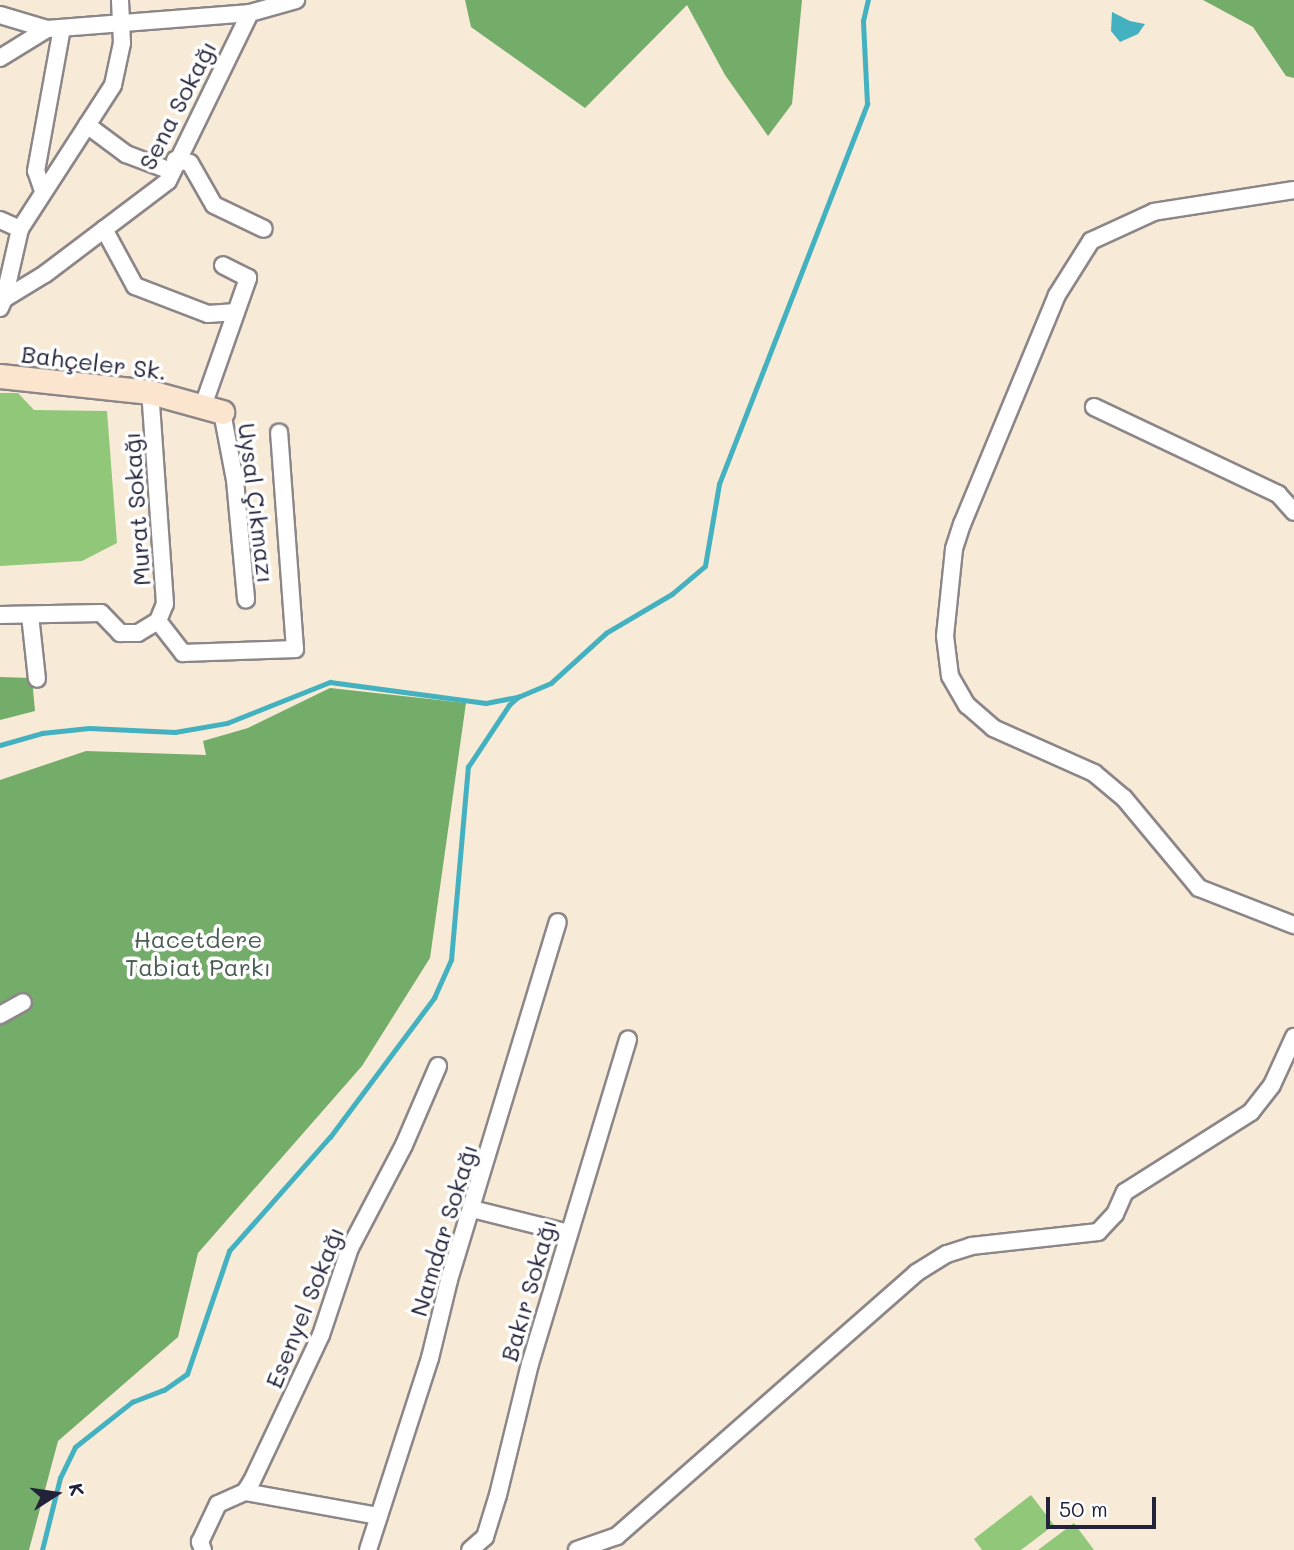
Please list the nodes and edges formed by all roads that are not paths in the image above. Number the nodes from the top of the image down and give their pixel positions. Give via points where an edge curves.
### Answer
1 (120, 0) edge
2 (296, 0) edge
3 (178, 8) edge
4 (250, 13) junction
5 (0, 15) edge
6 (121, 21) junction
7 (55, 28) junction
8 (0, 58) edge
9 (87, 125) junction
10 (173, 166) junction
11 (1294, 190) edge
12 (43, 191) junction
13 (0, 220) edge
14 (20, 229) junction
15 (104, 229) junction
16 (264, 229) dead end
17 (223, 265) dead end
18 (2, 303) edge
19 (236, 312) junction
20 (0, 376) edge
21 (150, 393) junction
22 (1094, 407) dead end
23 (213, 409) junction
24 (279, 433) dead end
25 (1294, 512) edge
26 (246, 599) dead end
27 (0, 615) edge
28 (30, 615) junction
29 (158, 621) junction
30 (37, 679) dead end
31 (558, 922) dead end
32 (1294, 925) edge
33 (23, 1002) dead end
34 (0, 1015) edge
35 (1294, 1037) edge
36 (628, 1039) dead end
37 (438, 1066) dead end
38 (472, 1209) junction
39 (568, 1233) junction
40 (246, 1492) junction
41 (379, 1516) junction
42 (203, 1550) edge
43 (368, 1550) edge
44 (470, 1550) edge
45 (577, 1550) edge

1 - 6 street
2 - 4 street
3 - 4 street
3 - 6 street
4 - 10 street, Sena Sokağı
5 - 7 street
6 - 7 street
6 - 9 street via 113,85
7 - 8 street
7 - 12 street via 36,171
9 - 10 street via 126,154
9 - 12 street
10 - 15 street, Sena Sokağı via 153,196
10 - 16 street via 190,163 214,205
11 - 32 street via 1154,212 1091,242 1057,295 962,524 954,549 945,636 950,676 967,705 993,728 1094,773 1124,798 1199,888
12 - 14 street
13 - 14 street
14 - 18 street
15 - 18 street, Sena Sokağı
15 - 19 street via 135,285 208,314
17 - 19 street via 248,278
19 - 23 street
20 - 21 street, Bahçeler Sk.
21 - 23 street, Bahçeler Sk.
21 - 29 street, Murat Sokağı via 165,604
22 - 25 street via 1278,494
23 - 26 street, Uysal Çıkmazı via 235,480
24 - 29 street via 295,649 183,653
27 - 28 street
28 - 29 street, Murat Sokağı via 101,613 120,633 138,632
28 - 30 street
31 - 38 street, Namdar Sokağı
33 - 34 street
35 - 45 street via 1272,1085 1251,1112 1125,1192 1115,1214 1098,1232 971,1246 947,1254 916,1273 617,1536
36 - 39 street, Bakır Sokağı
37 - 40 street, Esenyel Sokağı via 404,1145 350,1248 321,1335
38 - 39 street
38 - 41 street, Namdar Sokağı
39 - 44 street, Bakır Sokağı via 498,1495 485,1537
40 - 41 street
40 - 42 street via 218,1504 200,1542
41 - 43 street, Namdar Sokağı

